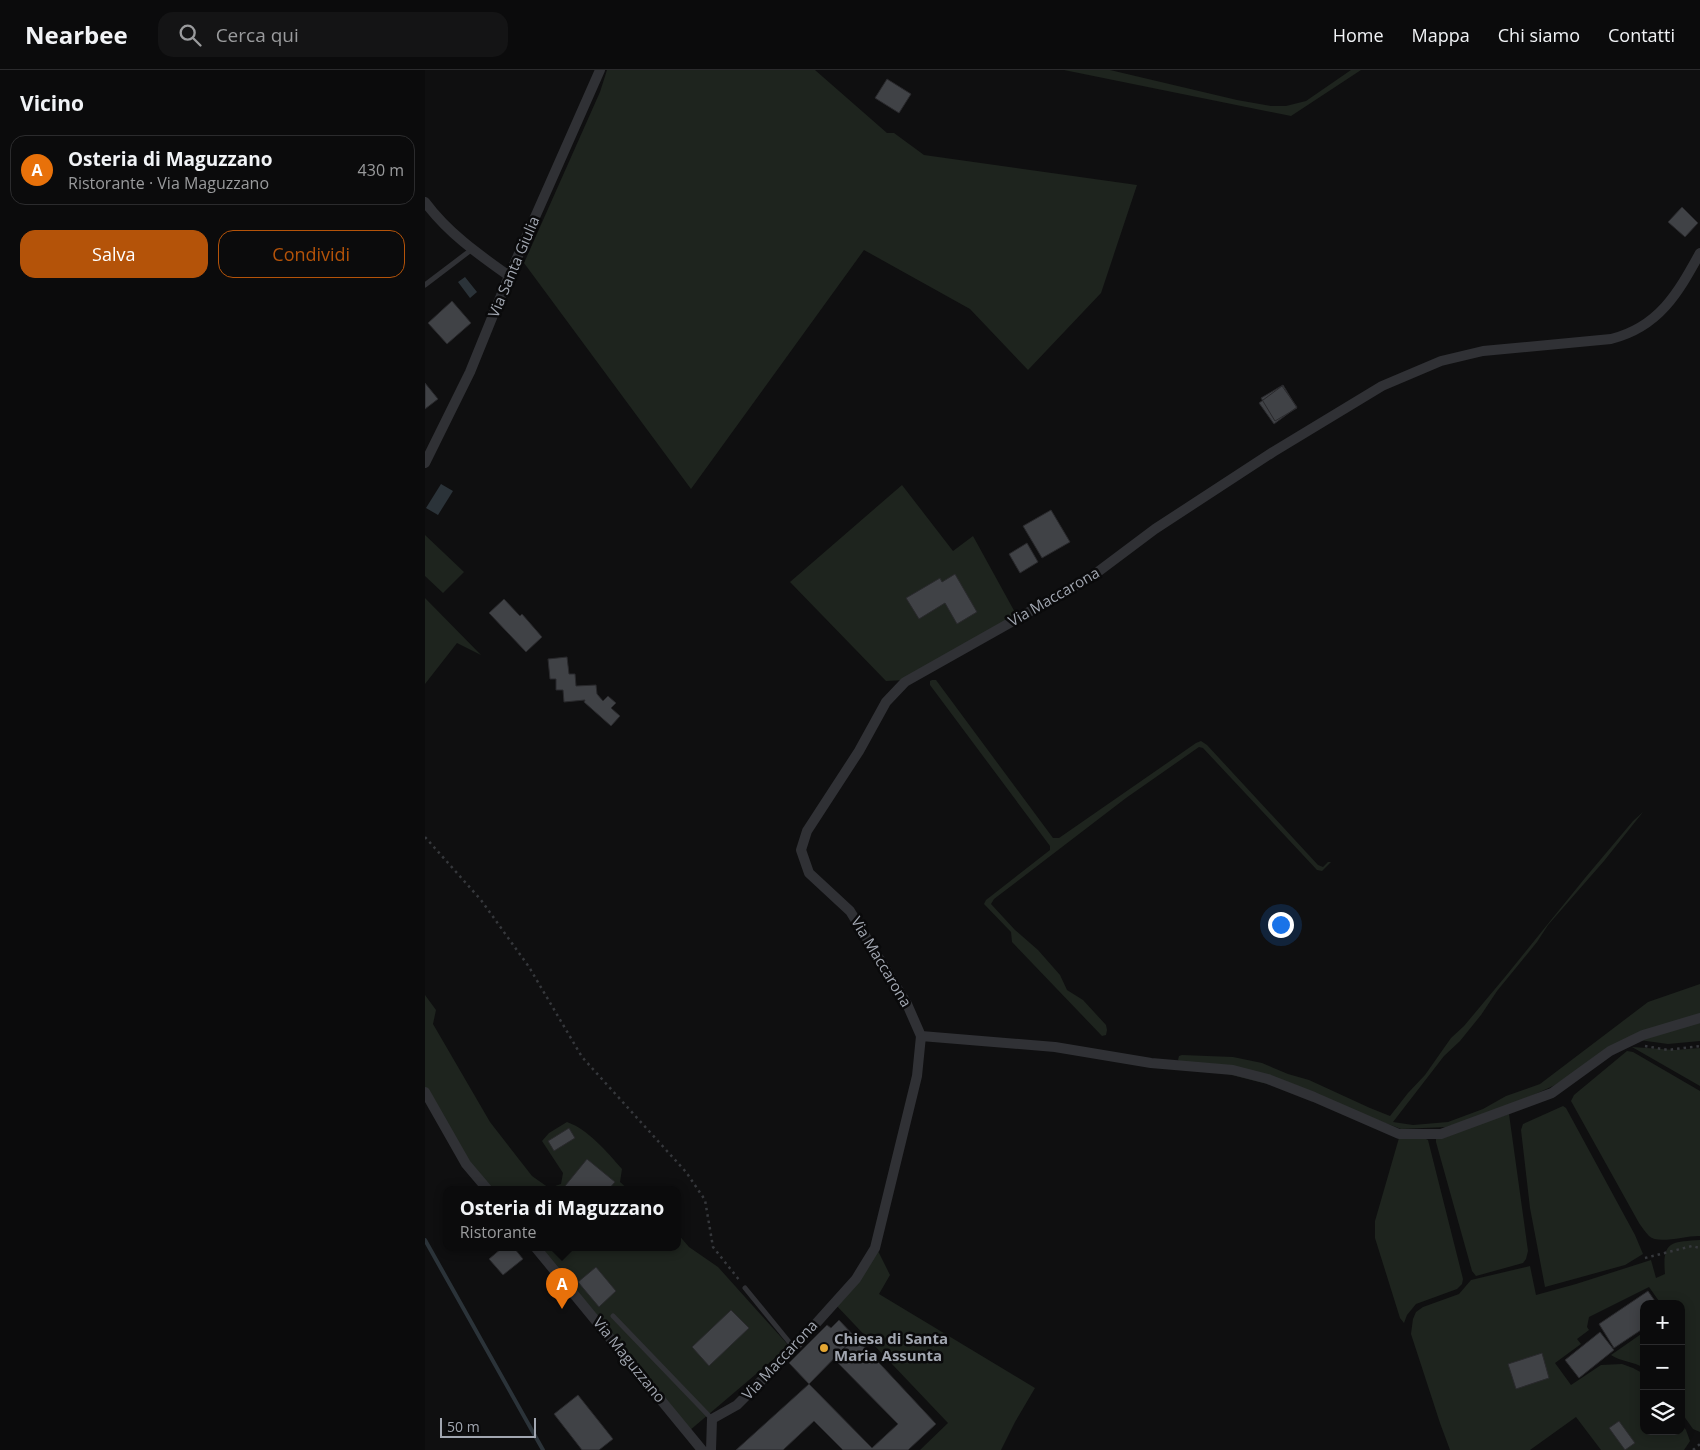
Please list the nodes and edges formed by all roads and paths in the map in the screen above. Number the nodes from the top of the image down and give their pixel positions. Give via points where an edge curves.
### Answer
1 (600, 70) edge
2 (425, 202) edge
3 (471, 250) junction
4 (1700, 253) edge
5 (509, 276) junction
6 (425, 285) edge
7 (425, 463) edge
8 (425, 837) edge
9 (1700, 1018) edge
10 (921, 1036) junction
11 (1622, 1045) junction
12 (1700, 1046) edge
13 (425, 1092) edge
14 (485, 1186) edge
15 (1700, 1248) edge
16 (538, 1251) edge
17 (1645, 1258) dead end
18 (745, 1288) joint
19 (613, 1316) dead end
20 (794, 1348) junction
21 (712, 1419) junction
22 (1700, 1444) edge
23 (702, 1450) edge
24 (711, 1450) edge
25 (1693, 1450) edge

1 - 5 street, Via Santa Giulia
2 - 3 street
3 - 5 street
3 - 6 lane
4 - 10 street, Via Maccarona via 1681,288 1664,309 1625,336 1483,351 1441,361 1382,386 1155,529 1091,577 905,682 886,702 859,751 807,831 801,850 809,873 850,910 907,1004
5 - 7 street, Via Santa Giulia via 470,372
8 - 18 path via 481,900 529,967 582,1057 686,1172 705,1200 713,1247
9 - 11 street via 1643,1035
10 - 11 street via 1055,1047 1151,1063 1233,1070 1268,1079 1399,1134 1441,1134 1552,1093
10 - 20 street, Via Maccarona via 917,1076 875,1248 856,1279
11 - 12 path via 1668,1050
13 - 14 street via 467,1164
15 - 17 path via 1692,1246
16 - 23 street, Via Maguzzano
18 - 20 lane
19 - 21 lane
20 - 21 street, Via Maccarona via 737,1405
21 - 24 street
22 - 25 path

